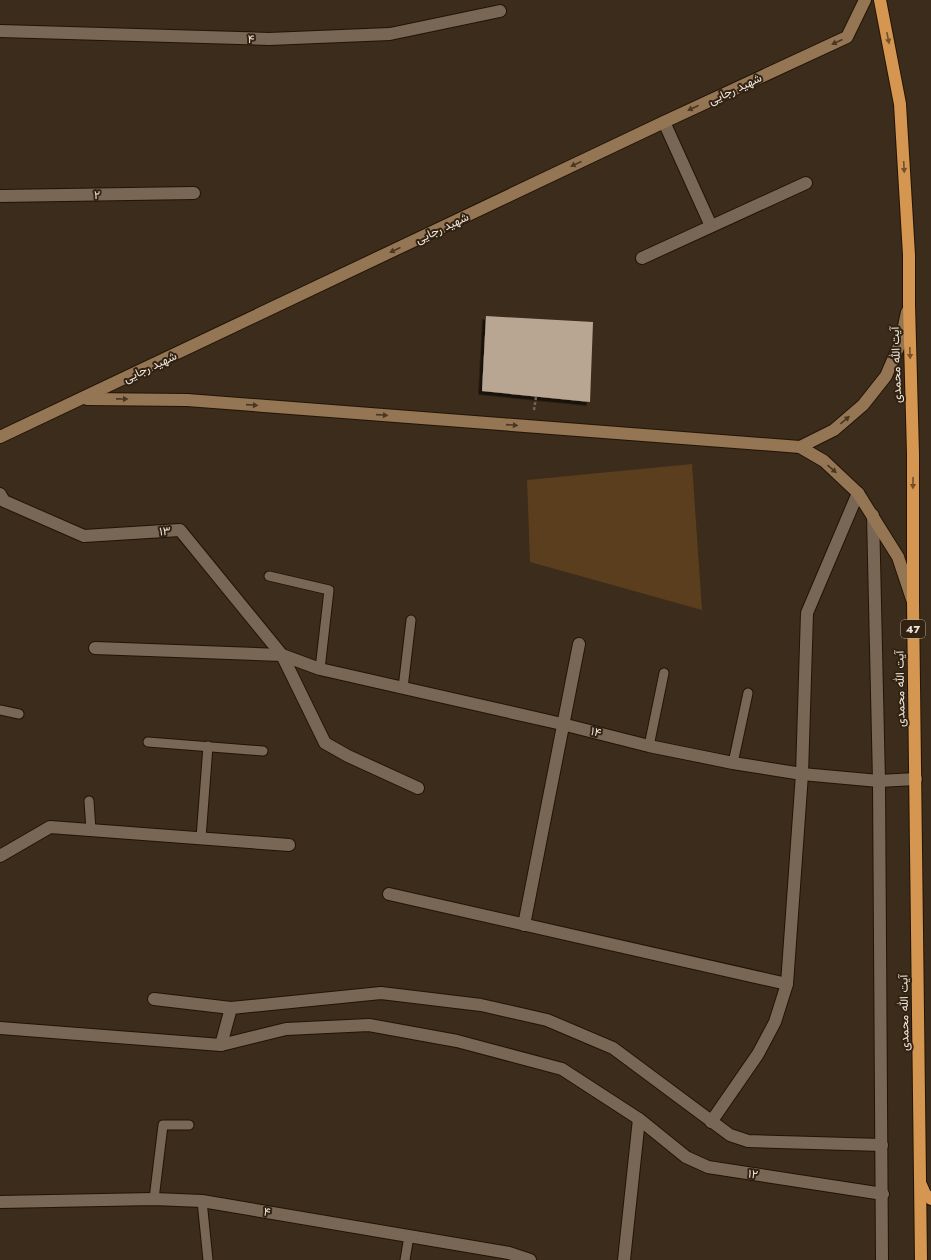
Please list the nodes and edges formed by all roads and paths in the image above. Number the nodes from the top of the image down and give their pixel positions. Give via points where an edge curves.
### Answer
1 (866, 0) edge
2 (880, 0) edge
3 (500, 11) dead end
4 (0, 31) edge
5 (664, 122) junction
6 (806, 183) dead end
7 (194, 193) dead end
8 (0, 196) edge
9 (711, 226) junction
10 (642, 258) dead end
11 (908, 304) junction
12 (83, 399) junction
13 (0, 437) edge
14 (800, 446) junction
15 (858, 493) junction
16 (0, 494) edge
17 (873, 515) junction
18 (269, 576) dead end
19 (913, 602) junction
20 (411, 620) dead end
21 (579, 644) dead end
22 (95, 648) dead end
23 (282, 655) junction
24 (320, 669) junction
25 (664, 673) dead end
26 (403, 688) junction
27 (748, 693) dead end
28 (0, 710) edge
29 (19, 714) dead end
30 (562, 724) junction
31 (148, 742) dead end
32 (208, 746) junction
33 (650, 746) junction
34 (263, 750) dead end
35 (733, 763) junction
36 (802, 774) junction
37 (916, 779) junction
38 (879, 781) junction
39 (418, 788) dead end
40 (89, 801) dead end
41 (91, 830) junction
42 (201, 838) junction
43 (290, 845) dead end
44 (0, 856) edge
45 (389, 894) dead end
46 (524, 925) junction
47 (787, 984) junction
48 (154, 999) dead end
49 (230, 1008) junction
50 (0, 1028) edge
51 (221, 1044) junction
52 (638, 1119) junction
53 (711, 1122) junction
54 (189, 1125) dead end
55 (882, 1145) junction
56 (921, 1185) junction
57 (883, 1194) junction
58 (154, 1199) junction
59 (931, 1199) edge
60 (202, 1201) junction
61 (0, 1202) edge
62 (409, 1236) junction
63 (931, 1238) edge
64 (921, 1256) edge
65 (208, 1260) edge
66 (405, 1260) edge
67 (530, 1260) edge
68 (624, 1260) edge
69 (882, 1260) edge

1 -> 5 street, شهید رجایی via 848,37
2 -> 11 highway, آیت الله محمدی / 47 via 900,104 909,255
3 - 4 street, ۴ via 390,34 276,39
5 - 9 street
5 -> 12 street, شهید رجایی
6 - 9 street
7 - 8 street, ۲
9 - 10 street
14 -> 11 street via 834,430 862,406 886,376 901,341
11 -> 19 highway, آیت الله محمدی / 47 via 913,454
12 - 13 street, شهید رجایی
12 -> 14 street via 187,400
14 -> 15 street via 824,461
15 - 17 street
15 - 36 street via 807,613
16 - 23 street, ۱۳ via 4,501 84,536 180,530
17 - 19 street via 898,557
17 - 38 street
18 - 24 lane via 329,590
19 - 37 highway, آیت الله محمدی / 47
20 - 26 lane
21 - 30 street
22 - 23 street
23 - 24 street, ۱۴
23 - 39 street via 325,743
24 - 26 street, ۱۴
25 - 33 lane
26 - 30 street, ۱۴
27 - 35 lane
28 - 29 lane
30 - 33 street, ۱۴
30 - 46 street
31 - 32 lane
32 - 34 lane
32 - 42 lane
33 - 35 street, ۱۴
35 - 36 street, ۱۴
36 - 38 street, ۱۴
36 - 47 street
37 - 38 street, ۱۴
37 - 56 highway, آیت الله محمدی / 47
38 - 55 street
40 - 41 lane
41 - 42 street
41 - 44 street via 50,827
42 - 43 street
45 - 46 street
46 - 47 street
47 - 53 street via 775,1022 758,1054
48 - 49 street
49 - 51 street
49 - 53 street via 381,993 481,1004 547,1020 613,1048
50 - 51 street, ۱۲
51 - 52 street, ۱۲ via 286,1029 369,1025 457,1041 562,1069
52 - 57 street, ۱۲ via 686,1158 708,1167
52 - 68 street
53 - 55 street via 730,1135 748,1141
54 - 58 lane via 163,1124
55 - 57 street
56 - 59 highway
56 - 64 highway, آیت الله محمدی / 47
57 - 69 street
58 - 60 street, ۴
58 - 61 street, ۴
60 - 62 street, ۴
60 - 65 lane
62 - 66 lane
62 - 67 street, ۴ via 509,1253
63 - 64 highway

